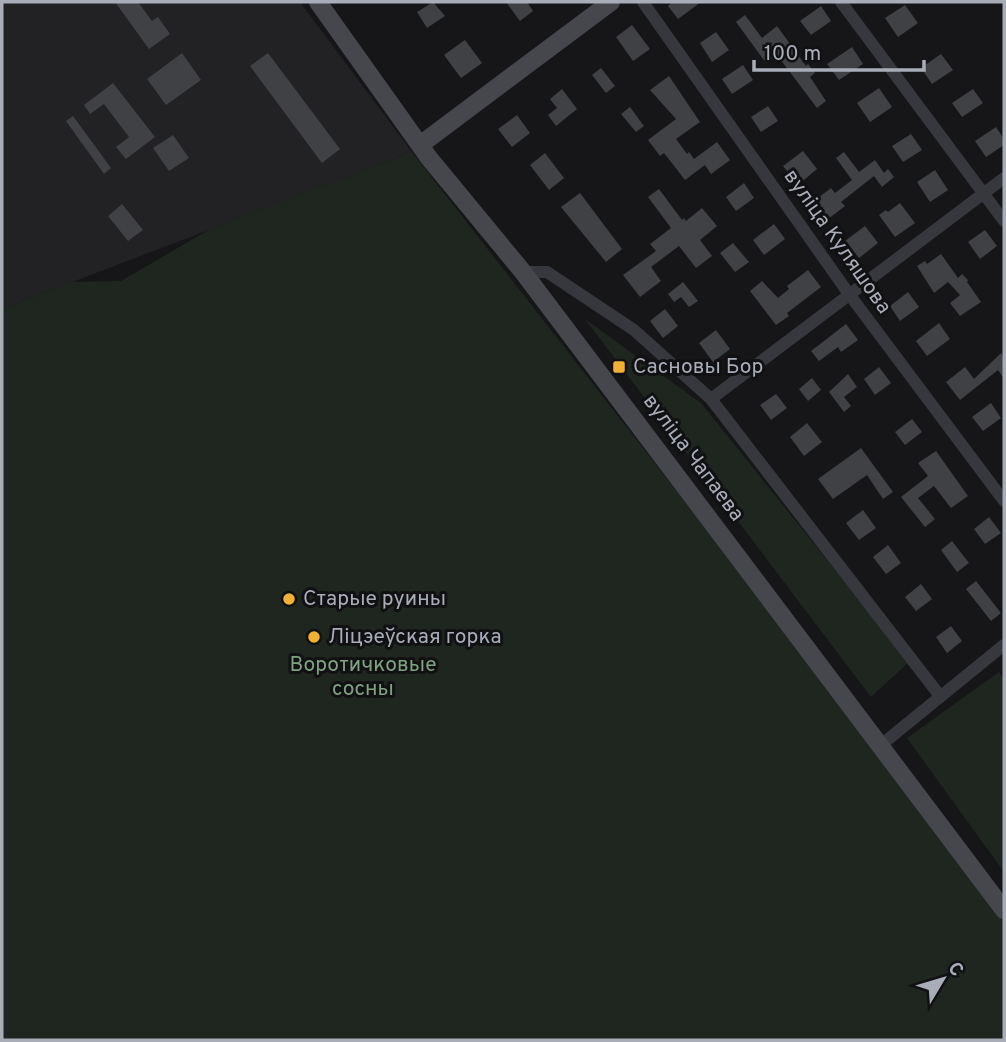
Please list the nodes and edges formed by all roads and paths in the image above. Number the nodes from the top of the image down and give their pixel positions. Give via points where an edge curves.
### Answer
1 (318, 2) edge
2 (611, 2) edge
3 (643, 2) edge
4 (841, 2) edge
5 (420, 145) junction
6 (1004, 178) edge
7 (984, 193) junction
8 (1004, 220) edge
9 (523, 272) junction
10 (849, 294) junction
11 (711, 399) junction
12 (1004, 501) edge
13 (1004, 645) edge
14 (940, 696) junction
15 (881, 745) junction
16 (1004, 911) edge

1 - 5 main road, вуліца Чапаева
2 - 5 main road
3 - 10 street, вуліца Куляшова
4 - 7 street
5 - 9 main road, вуліца Чапаева
6 - 7 street
7 - 8 street
7 - 10 street
9 - 11 street via 547,272 634,330
9 - 15 main road, вуліца Чапаева
10 - 11 street
10 - 12 street, вуліца Куляшова
11 - 14 street
13 - 14 street
14 - 15 street
15 - 16 main road, вуліца Чапаева

